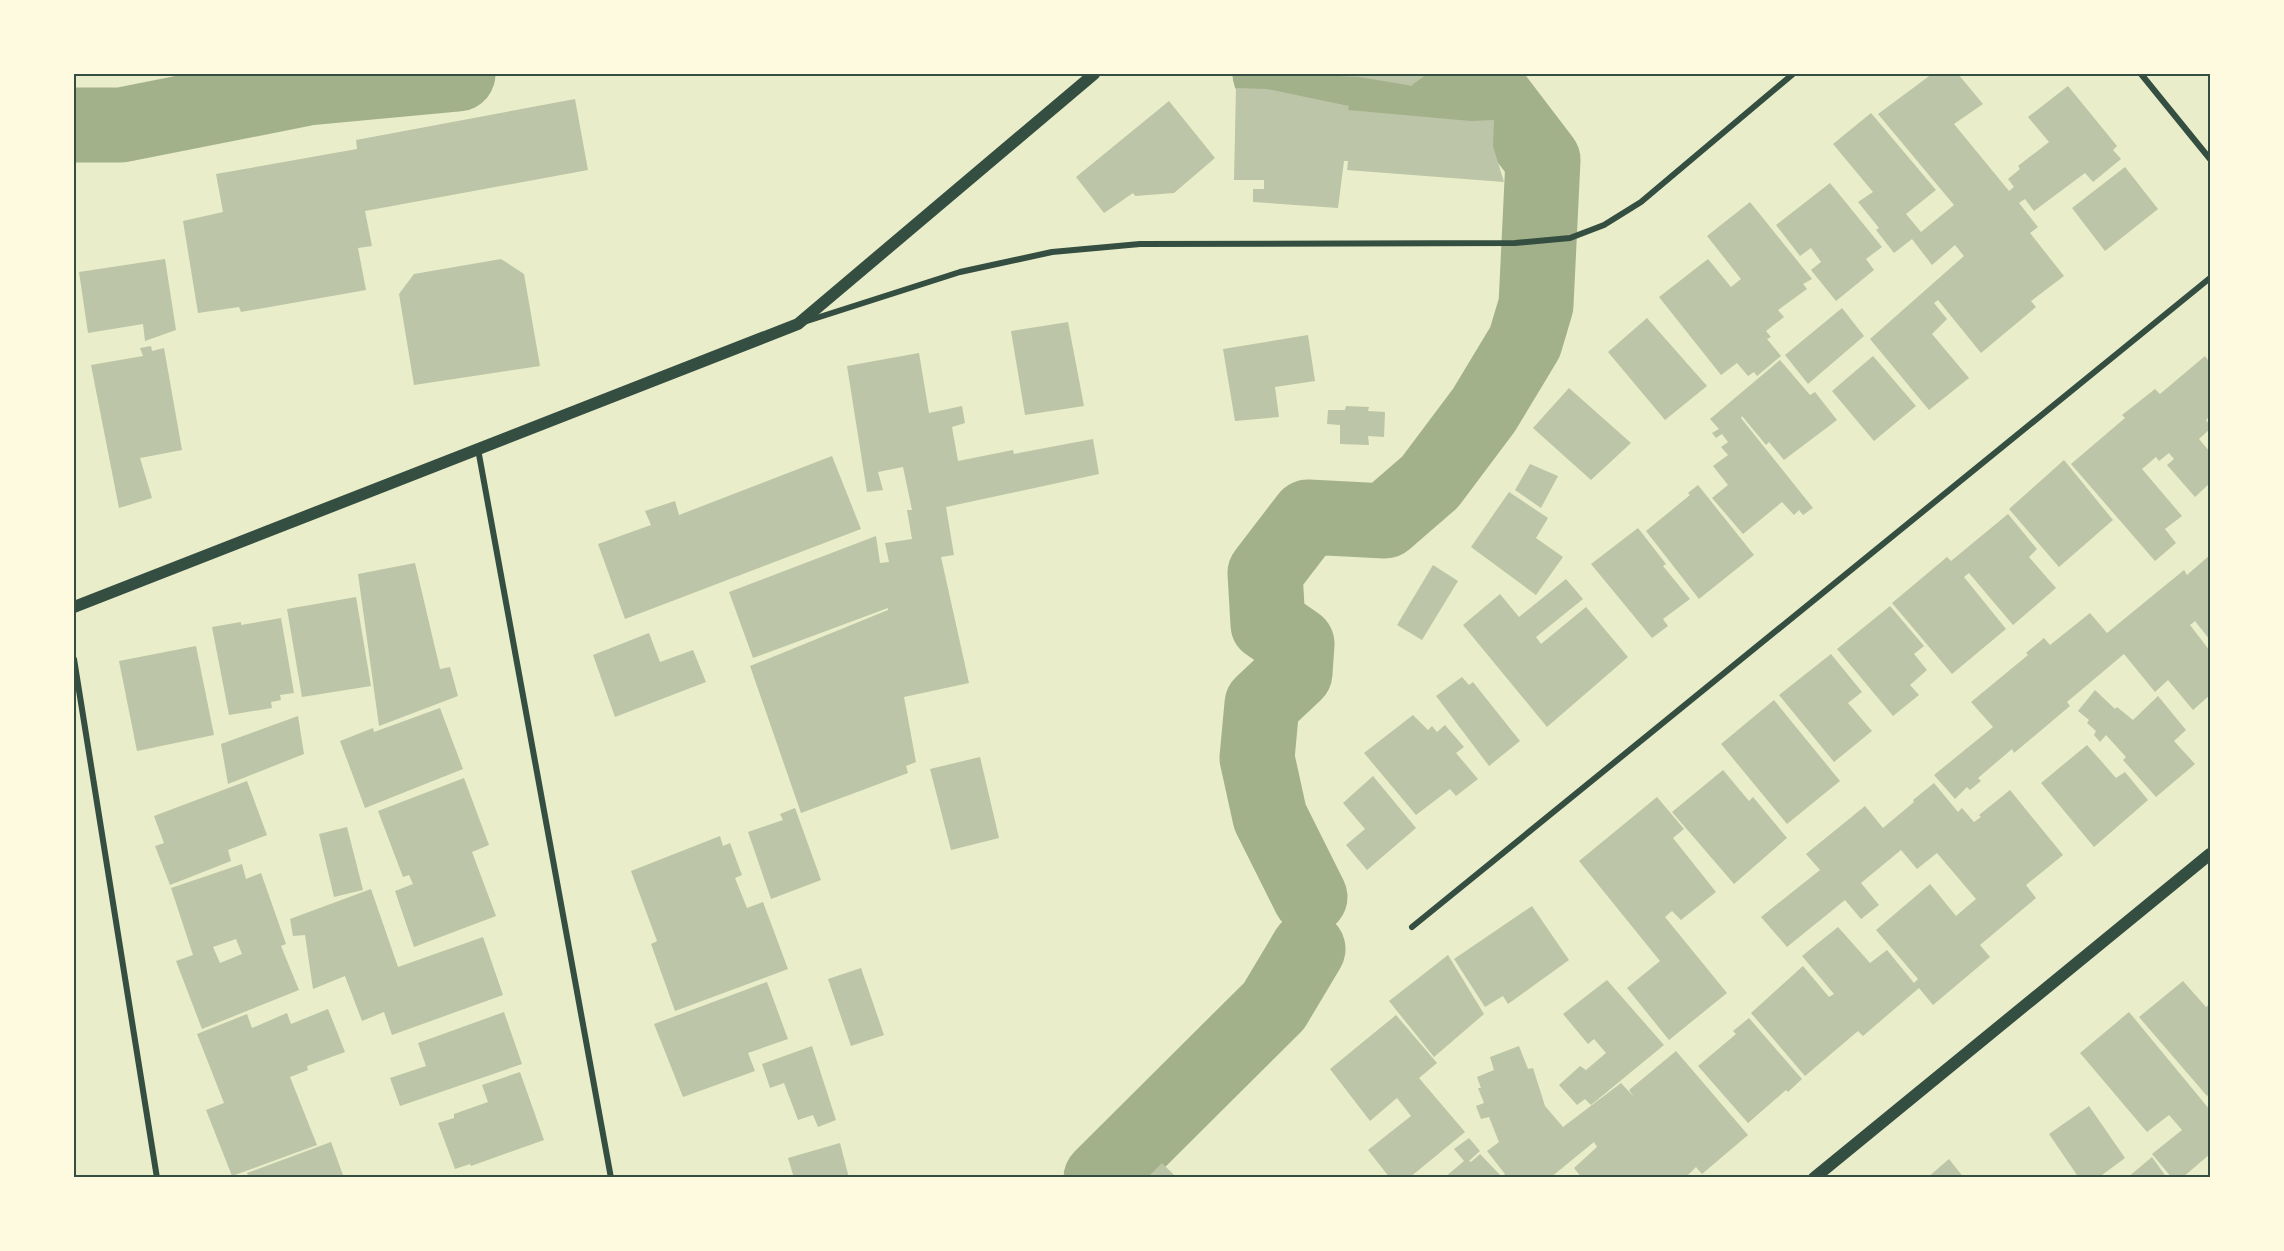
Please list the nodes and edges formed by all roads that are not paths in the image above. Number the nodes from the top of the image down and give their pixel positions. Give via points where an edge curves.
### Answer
1 (1094, 74) edge
2 (1793, 74) edge
3 (2141, 74) edge
4 (2211, 159) edge
5 (2211, 278) edge
6 (798, 324) junction
7 (478, 448) junction
8 (74, 607) edge
9 (74, 659) edge
10 (2211, 854) edge
11 (1412, 927) dead end
12 (157, 1178) edge
13 (611, 1178) edge
14 (1814, 1178) edge

1 - 6 main road
2 - 6 street via 1641,202 1604,225 1570,238 1515,243 1140,244 1052,252 960,272
3 - 4 street
5 - 11 street
6 - 7 main road
7 - 8 main road
7 - 13 street
9 - 12 street
10 - 14 main road

